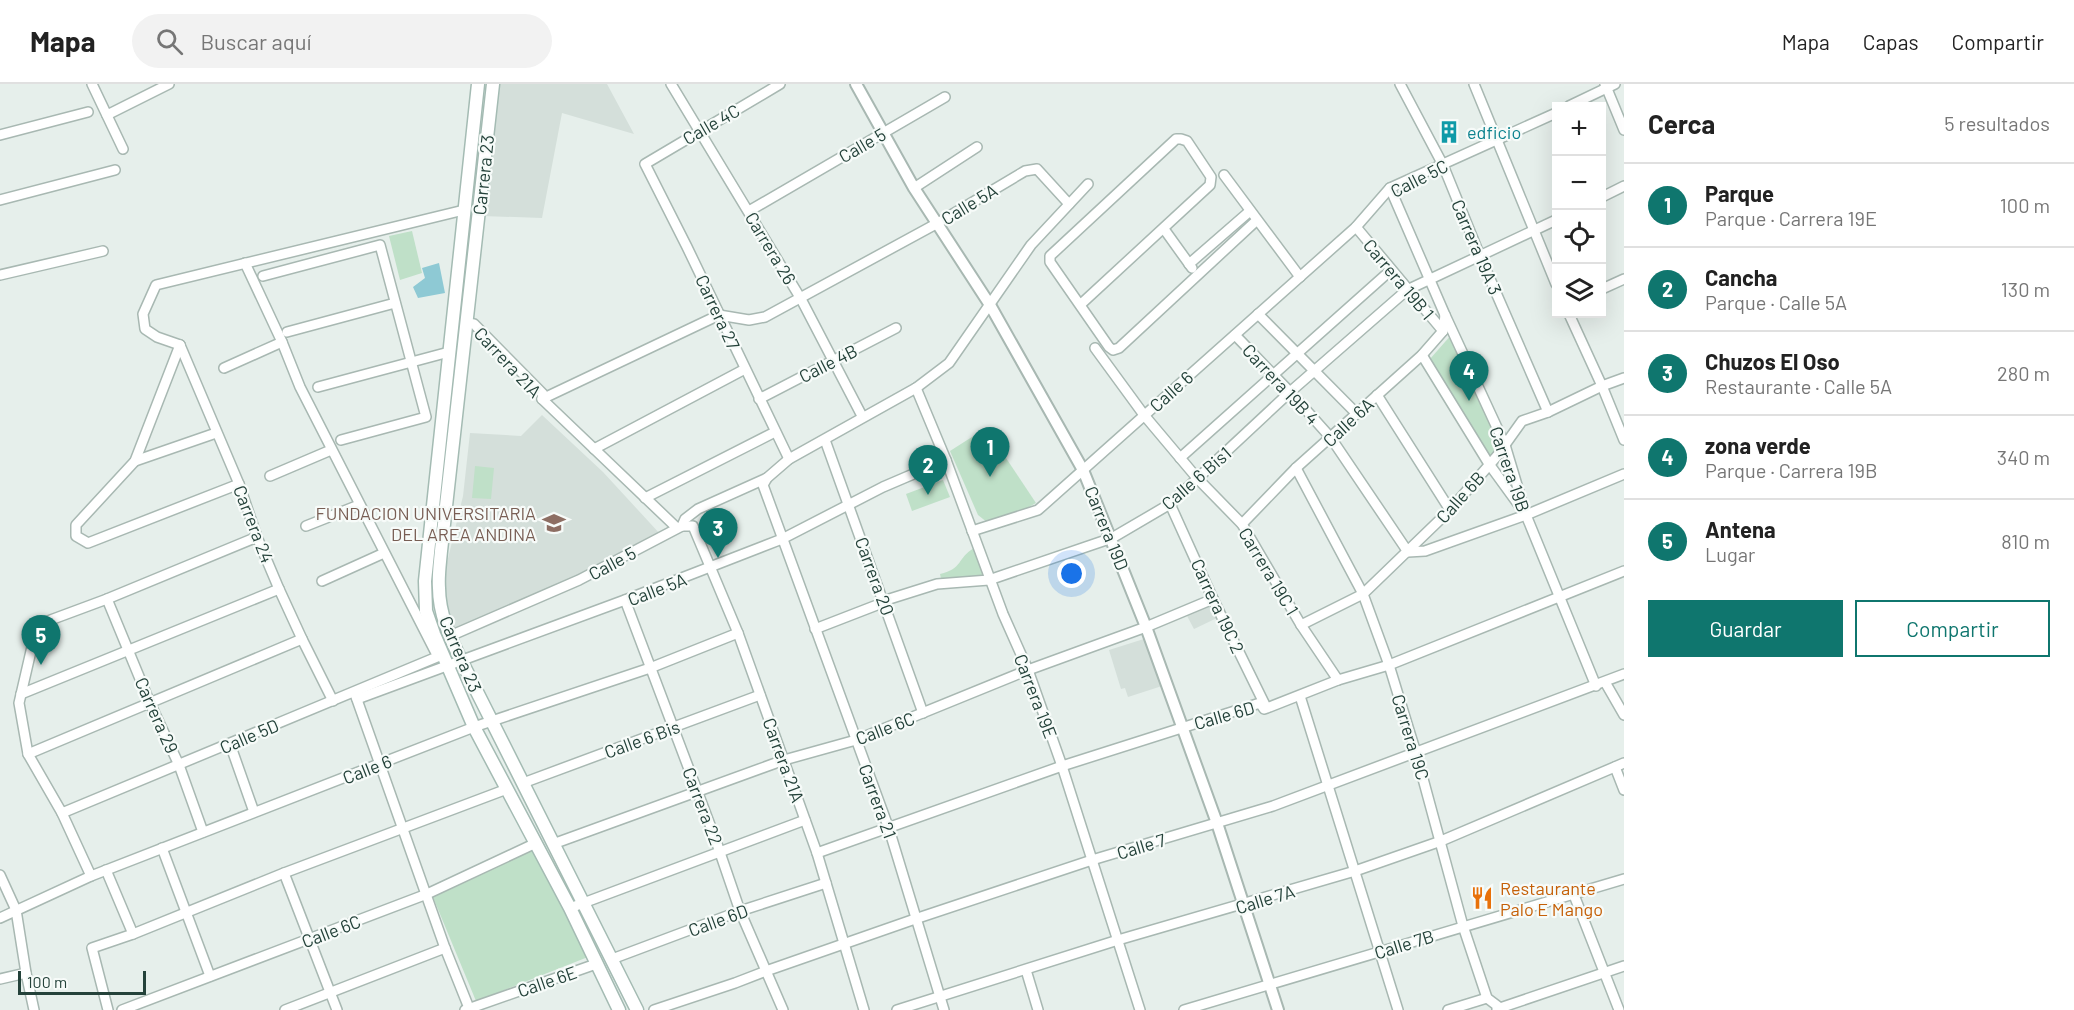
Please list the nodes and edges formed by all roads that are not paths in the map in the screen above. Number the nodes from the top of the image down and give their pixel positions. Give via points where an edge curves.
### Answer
1 (92, 84) edge
2 (169, 84) edge
3 (478, 84) edge
4 (493, 84) edge
5 (671, 84) edge
6 (780, 84) edge
7 (856, 84) edge
8 (1401, 84) edge
9 (1474, 84) edge
10 (1609, 85) edge
11 (945, 97) dead end
12 (1577, 102) edge
13 (88, 112) dead end
14 (106, 115) junction
15 (1552, 115) edge
16 (1624, 130) edge
17 (698, 131) junction
18 (885, 132) junction
19 (0, 135) edge
20 (1498, 141) junction
21 (977, 147) dead end
22 (123, 148) dead end
23 (645, 165) joint
24 (1443, 165) junction
25 (115, 170) dead end
26 (1224, 175) dead end
27 (1088, 184) dead end
28 (1624, 186) edge
29 (914, 188) junction
30 (1390, 188) junction
31 (1606, 195) edge
32 (0, 200) edge
33 (1070, 204) junction
34 (464, 210) junction
35 (749, 211) junction
36 (1250, 211) junction
37 (1257, 220) junction
38 (1552, 222) edge
39 (936, 224) junction
40 (1356, 227) junction
41 (1164, 229) junction
42 (1535, 231) junction
43 (103, 251) dead end
44 (1480, 256) junction
45 (245, 263) junction
46 (1189, 264) junction
47 (1391, 270) junction
48 (1552, 272) edge
49 (0, 275) edge
50 (1197, 275) junction
51 (263, 276) dead end
52 (1300, 277) junction
53 (1430, 279) junction
54 (1624, 279) edge
55 (1606, 287) edge
56 (1407, 290) junction
57 (801, 298) junction
58 (395, 303) junction
59 (990, 305) junction
60 (1080, 305) junction
61 (1258, 314) junction
62 (719, 315) junction
63 (1445, 315) junction
64 (1571, 318) edge
65 (467, 323) junction
66 (896, 328) dead end
67 (1443, 331) junction
68 (287, 332) dead end
69 (1235, 334) junction
70 (282, 342) junction
71 (180, 345) junction
72 (1095, 348) dead end
73 (449, 352) junction
74 (1296, 354) junction
75 (1422, 355) junction
76 (832, 361) junction
77 (411, 362) junction
78 (224, 368) dead end
79 (745, 369) junction
80 (1314, 372) junction
81 (1273, 374) junction
82 (1624, 378) edge
83 (1602, 386) junction
84 (318, 387) dead end
85 (916, 388) junction
86 (444, 392) junction
87 (1290, 392) junction
88 (459, 394) junction
89 (1377, 395) junction
90 (542, 399) junction
91 (759, 399) junction
92 (1548, 412) junction
93 (1357, 414) junction
94 (1144, 415) junction
95 (862, 416) junction
96 (775, 432) junction
97 (216, 433) junction
98 (1331, 438) junction
99 (341, 440) dead end
100 (825, 440) junction
101 (1624, 440) edge
102 (1505, 445) junction
103 (594, 448) junction
104 (331, 450) junction
105 (1180, 458) junction
106 (789, 459) junction
107 (946, 460) junction
108 (135, 461) junction
109 (1489, 464) junction
110 (1296, 468) junction
111 (1083, 470) junction
112 (1624, 474) edge
113 (270, 476) dead end
114 (766, 478) junction
115 (1197, 478) junction
116 (239, 484) junction
117 (645, 498) junction
118 (1170, 504) junction
119 (358, 505) junction
120 (849, 505) junction
121 (1450, 510) junction
122 (1526, 515) junction
123 (1242, 524) junction
124 (306, 526) dead end
125 (679, 527) junction
126 (972, 531) junction
127 (258, 537) junction
128 (1112, 538) junction
129 (782, 539) junction
130 (1408, 552) junction
131 (384, 553) junction
132 (712, 568) junction
133 (1624, 570) edge
134 (989, 580) junction
135 (322, 581) dead end
136 (279, 589) junction
137 (1363, 594) junction
138 (425, 596) junction
139 (1559, 596) junction
140 (107, 599) junction
141 (1213, 599) junction
142 (409, 600) junction
143 (625, 600) junction
144 (883, 601) junction
145 (1301, 625) junction
146 (1146, 627) junction
147 (815, 629) junction
148 (738, 633) junction
149 (450, 636) junction
150 (302, 639) junction
151 (128, 650) junction
152 (460, 660) junction
153 (448, 664) junction
154 (1389, 665) junction
155 (650, 668) junction
156 (1028, 670) junction
157 (1624, 674) edge
158 (1338, 680) junction
159 (1600, 684) junction
160 (21, 694) junction
161 (356, 695) junction
162 (760, 695) junction
163 (1300, 696) junction
164 (333, 701) junction
165 (150, 703) junction
166 (1267, 708) junction
167 (923, 713) junction
168 (1624, 715) edge
169 (492, 721) junction
170 (474, 727) junction
171 (673, 728) junction
172 (1182, 728) junction
173 (856, 740) junction
174 (230, 744) junction
175 (1416, 753) junction
176 (28, 754) junction
177 (784, 760) junction
178 (380, 764) junction
179 (180, 765) junction
180 (1620, 765) edge
181 (1062, 766) junction
182 (523, 783) junction
183 (1328, 785) junction
184 (507, 789) junction
185 (697, 790) junction
186 (1624, 790) edge
187 (254, 812) junction
188 (62, 813) junction
189 (805, 820) junction
190 (1217, 823) junction
191 (403, 828) junction
192 (889, 829) junction
193 (203, 832) junction
194 (1441, 841) junction
195 (536, 843) junction
196 (553, 844) junction
197 (162, 848) junction
198 (720, 851) junction
199 (817, 853) junction
200 (1092, 860) junction
201 (106, 870) junction
202 (1355, 871) junction
203 (284, 873) junction
204 (0, 875) edge
205 (91, 876) junction
206 (1624, 879) edge
207 (826, 883) junction
208 (427, 894) junction
209 (1574, 895) junction
210 (583, 903) junction
211 (1244, 905) junction
212 (570, 908) junction
213 (16, 910) junction
214 (186, 911) junction
215 (740, 911) junction
216 (0, 918) edge
217 (915, 919) junction
218 (1463, 926) junction
219 (133, 934) junction
220 (311, 938) junction
221 (1118, 940) junction
222 (844, 944) junction
223 (445, 948) junction
224 (1381, 951) junction
225 (612, 959) junction
226 (596, 964) junction
227 (1624, 966) edge
228 (1026, 970) junction
229 (766, 971) junction
230 (1605, 973) junction
231 (26, 974) junction
232 (210, 976) junction
233 (0, 979) edge
234 (1270, 985) junction
235 (330, 992) junction
236 (940, 997) junction
237 (1487, 998) junction
238 (467, 1009) edge
239 (1499, 1009) edge
240 (34, 1010) edge
241 (108, 1010) edge
242 (122, 1010) edge
243 (285, 1010) edge
244 (337, 1010) edge
245 (619, 1010) edge
246 (637, 1010) edge
247 (654, 1010) edge
248 (783, 1010) edge
249 (864, 1010) edge
250 (897, 1010) edge
251 (944, 1010) edge
252 (1038, 1010) edge
253 (1140, 1010) edge
254 (1184, 1010) edge
255 (1278, 1010) edge
256 (1398, 1010) edge
257 (1448, 1010) edge
258 (1619, 1010) edge

1 - 14 street
2 - 14 street
3 - 34 main road, Carrera 23
4 - 65 main road, Carrera 23
5 - 17 street, Carrera 26
6 - 17 street, Calle 4C
7 - 18 street, Carrera 19D
8 - 24 street, Carrera 19A 3
9 - 20 street
10 - 12 street
10 - 16 street
11 - 18 street, Calle 5
13 - 19 street
14 - 22 street
15 - 20 street, Calle 5C
17 - 23 street, Calle 4C
17 - 35 street, Carrera 26
18 - 29 street, Carrera 19D
18 - 35 street, Calle 5
20 - 24 street, Calle 5C
20 - 42 street
21 - 29 street
23 - 62 street, Carrera 27
24 - 30 street, Calle 5C
24 - 44 street, Carrera 19A 3
25 - 32 street
26 - 36 street
27 - 33 street, Calle 5
28 - 31 street
29 - 39 street, Carrera 19D
30 - 40 street, Calle 5C
30 - 53 street, Carrera 19B
33 - 39 street, Calle 5A via 1037,170 1025,171
33 - 59 street, Calle 5 via 1031,245
34 - 45 street
34 - 73 main road, Carrera 23
35 - 57 street, Carrera 26
36 - 37 street
36 - 46 street
37 - 50 street
37 - 52 street
38 - 42 street
39 - 57 street, Calle 5A
39 - 59 street, Carrera 19D
40 - 47 street, Carrera 19B 1
40 - 52 street, Calle 6
41 - 46 street
41 - 60 street
41 - 60 street via 1211,183 1187,141 1180,138 1052,253 1050,262
42 - 44 street
42 - 48 street
43 - 49 street
44 - 53 street
44 - 92 street, Carrera 19A 3
45 - 70 street
45 - 71 street via 156,285 143,314 145,329
46 - 50 street
47 - 56 street, Carrera 19B 1
47 - 74 street
50 - 60 street via 1118,349 1109,347
51 - 58 street via 380,245
52 - 61 street, Calle 6
53 - 56 street, Calle 6 Bis1
53 - 63 street, Carrera 19B
54 - 55 street
56 - 67 street, Carrera 19B 1
56 - 80 street, Calle 6 Bis1
57 - 62 street, Calle 5A via 765,317 749,320
57 - 76 street, Carrera 26
58 - 68 street
58 - 77 street
59 - 85 street, Calle 5 via 949,363
59 - 111 street, Carrera 19D
61 - 69 street, Calle 6
61 - 74 street
62 - 79 street, Carrera 27
62 - 90 street
63 - 67 street
63 - 102 street, Carrera 19B
64 - 83 street
65 - 88 main road, Carrera 23
65 - 90 street, Carrera 21A via 481,331 543,394
66 - 76 street, Calle 4B
67 - 75 street, Calle 6A
69 - 81 street, Carrera 19B 4
69 - 94 street, Calle 6
70 - 78 street
70 - 104 street
71 - 97 street, Carrera 24
71 - 108 street
72 - 94 street, Carrera 19C 1
73 - 77 street
73 - 86 main road, Carrera 23
74 - 80 street
74 - 81 street
75 - 89 street, Calle 6A
75 - 109 street
76 - 91 street, Calle 4B
76 - 95 street, Carrera 26
77 - 84 street
77 - 99 street via 426,417
79 - 91 street, Carrera 27
79 - 103 street
80 - 87 street, Calle 6 Bis1
80 - 93 street
81 - 87 street, Carrera 19B 4
81 - 105 street
82 - 83 street, Calle 6B
83 - 92 street, Calle 6B
83 - 101 street
85 - 95 street, Calle 5
85 - 107 street, Carrera 19E
86 - 88 main road
86 - 138 main road, Carrera 23
87 - 98 street, Carrera 19B 4
87 - 115 street, Calle 6 Bis1
88 - 149 main road, Carrera 23 via 439,589
89 - 93 street, Calle 6A
89 - 121 street
90 - 103 street, Carrera 21A
91 - 96 street, Carrera 27
92 - 102 street, Calle 6B via 1522,421
93 - 98 street, Calle 6A
94 - 105 street, Carrera 19C 1
94 - 111 street, Calle 6
95 - 100 street, Calle 5
96 - 106 street, Carrera 27
96 - 117 street
97 - 108 street
97 - 116 street, Carrera 24
98 - 110 street, Calle 6A
98 - 130 street, Carrera 19B 4
100 - 106 street, Calle 5
100 - 120 street, Carrera 20
102 - 109 street, Calle 6B
102 - 122 street, Carrera 19B
103 - 117 street, Carrera 21A
104 - 113 street
104 - 119 street
105 - 115 street, Carrera 19C 1
106 - 114 street, Calle 5
107 - 120 street, Calle 5A
107 - 126 street, Carrera 19E
108 - 116 street via 76,525 76,536 88,543
109 - 121 street, Calle 6B
109 - 122 street
110 - 123 street, Calle 6A
110 - 137 street, Carrera 19C
111 - 126 street, Calle 6 via 1038,510
111 - 128 street, Carrera 19D
112 - 122 street
114 - 125 street, Calle 5 via 698,509
114 - 129 street, Carrera 21 via 765,493
115 - 118 street, Calle 6 Bis1
115 - 123 street, Carrera 19C 1
116 - 127 street, Carrera 24
117 - 125 street, Carrera 21A
118 - 128 street, Calle 6 Bis1
118 - 141 street, Carrera 19C 2
119 - 124 street
119 - 131 street
120 - 129 street, Calle 5A
120 - 144 street, Carrera 20
121 - 130 street, Calle 6B
122 - 130 street via 1425,551
122 - 139 street, Carrera 19B
123 - 145 street, Carrera 19C 1
125 - 132 street, Carrera 21A via 693,526
125 - 149 street, Calle 5 via 579,580
126 - 134 street, Carrera 19E
127 - 136 street, Carrera 24
127 - 140 street
128 - 134 street, Calle 6 Bis1
128 - 146 street, Carrera 19D
129 - 132 street, Calle 5A
129 - 147 street, Carrera 21
130 - 137 street, Calle 6B
131 - 135 street
131 - 142 street
132 - 143 street, Calle 5A
132 - 148 street, Carrera 21A
133 - 139 street, Calle 6D
134 - 144 street, Calle 6 Bis1 via 937,584
134 - 156 street, Carrera 19E
136 - 150 street, Carrera 24
136 - 151 street
137 - 145 street
137 - 154 street, Carrera 19C
138 - 142 street
138 - 153 main road, Carrera 23 via 426,610
139 - 154 street, Calle 6D
139 - 159 street, Carrera 19B
140 - 151 street, Carrera 29
140 - 160 street via 37,625
141 - 146 street, Calle 6C
141 - 166 street, Carrera 19C 2
142 - 161 street, Calle 5D via 436,657
143 - 152 street, Calle 5A
143 - 155 street, Carrera 22
144 - 147 street, Calle 6 Bis1
144 - 167 street, Carrera 20
145 - 158 street, Carrera 19C 1
146 - 156 street, Calle 6C
146 - 172 street, Carrera 19D
147 - 173 street, Carrera 21
148 - 155 street, Calle 6
148 - 162 street, Carrera 21A
149 - 152 main road, Carrera 23
150 - 164 street, Carrera 24
150 - 165 street
151 - 160 street
151 - 165 street, Carrera 29
152 - 153 street, Calle 5A
152 - 169 main road, Carrera 23
153 - 161 street, Calle 5A
153 - 170 main road, Carrera 23
154 - 158 street, Calle 6D
154 - 175 street, Carrera 19C
155 - 169 street, Calle 6
155 - 171 street, Carrera 22
156 - 167 street, Calle 6C
156 - 181 street, Carrera 19E
157 - 159 street, Calle 7
158 - 163 street, Calle 6D
159 - 168 street, Carrera 19B
159 - 175 street, Calle 7
160 - 176 street via 19,703
161 - 164 street, Calle 5D
161 - 178 street
162 - 171 street, Calle 6 Bis
162 - 177 street, Carrera 21A
163 - 166 street, Calle 6D
163 - 183 street
164 - 174 street, Calle 5D
165 - 176 street
165 - 179 street, Carrera 29
166 - 172 street, Calle 6D via 1260,703
167 - 173 street, Calle 6C
169 - 170 street, Calle 6
169 - 182 main road, Carrera 23
170 - 178 street, Calle 6
170 - 184 main road, Carrera 23
171 - 182 street, Calle 6 Bis
171 - 185 street, Carrera 22
172 - 181 street, Calle 6D
172 - 190 street, Carrera 19D
173 - 177 street, Calle 6C
173 - 192 street, Carrera 21
174 - 179 street, Calle 5D
174 - 187 street
175 - 183 street, Calle 7
175 - 194 street, Carrera 19C
176 - 188 street
177 - 185 street, Calle 6C
177 - 189 street, Carrera 21A
178 - 187 street, Calle 6
178 - 191 street
179 - 188 street, Calle 5D
179 - 193 street, Carrera 29
180 - 186 street
180 - 194 street, Calle 7A
181 - 192 street, Calle 6D
181 - 200 street, Carrera 19E
182 - 196 main road, Carrera 23
183 - 190 street, Calle 7
183 - 202 street
184 - 191 street
184 - 195 main road, Carrera 23
185 - 196 street, Calle 6C
185 - 198 street, Carrera 22
187 - 193 street, Calle 6
188 - 205 street
189 - 198 street
189 - 199 street, Carrera 21A
190 - 200 street, Calle 7
190 - 211 street, Carrera 19D
191 - 203 street
191 - 208 street
192 - 199 street, Calle 6D
192 - 217 street, Carrera 21
193 - 197 street, Calle 6
194 - 202 street, Calle 7A
194 - 218 street, Carrera 19C
195 - 208 street, Calle 6C
195 - 212 main road, Carrera 23
196 - 210 main road, Carrera 23
197 - 201 street, Calle 6
197 - 214 street
198 - 210 street
198 - 215 street, Carrera 22
199 - 207 street, Carrera 21A
200 - 217 street, Calle 7
200 - 221 street, Carrera 19E
201 - 205 street, Calle 6
201 - 219 street
202 - 211 street, Calle 7A
202 - 224 street
203 - 214 street
203 - 220 street
204 - 213 street
205 - 213 street, Calle 6
206 - 209 street, Calle 7B
207 - 215 street, Calle 6D
207 - 222 street, Carrera 21A
208 - 220 street, Calle 6C
208 - 223 street
209 - 218 street, Calle 7B
209 - 230 street
210 - 212 street
210 - 225 main road, Carrera 23
211 - 221 street, Calle 7A
211 - 234 street, Carrera 19D
212 - 226 main road, Carrera 23
213 - 216 street, Calle 6
213 - 231 street
214 - 219 street
214 - 232 street
215 - 225 street, Calle 6D
215 - 229 street, Carrera 22
217 - 222 street, Calle 7
217 - 236 street, Carrera 21
218 - 224 street, Calle 7B
218 - 237 street, Carrera 19C
219 - 241 street via 92,948
220 - 232 street, Calle 6C
220 - 235 street
221 - 228 street, Calle 7A
221 - 253 street, Carrera 19E
222 - 229 street, Calle 7
222 - 249 street, Carrera 21A
223 - 235 street
223 - 238 street
224 - 234 street, Calle 7B
224 - 256 street
225 - 246 main road, Carrera 23
226 - 238 street, Calle 6E
226 - 245 main road, Carrera 23
227 - 230 street
228 - 236 street, Calle 7A
228 - 252 street
229 - 247 street, Calle 7
229 - 248 street, Carrera 22
230 - 239 street
230 - 258 street
231 - 233 street
231 - 240 street
232 - 242 street, Calle 6C
234 - 254 street, Calle 7B
234 - 255 street, Carrera 19D
235 - 243 street
235 - 244 street
236 - 250 street, Calle 7A
236 - 251 street, Carrera 21
237 - 239 street
237 - 257 street

